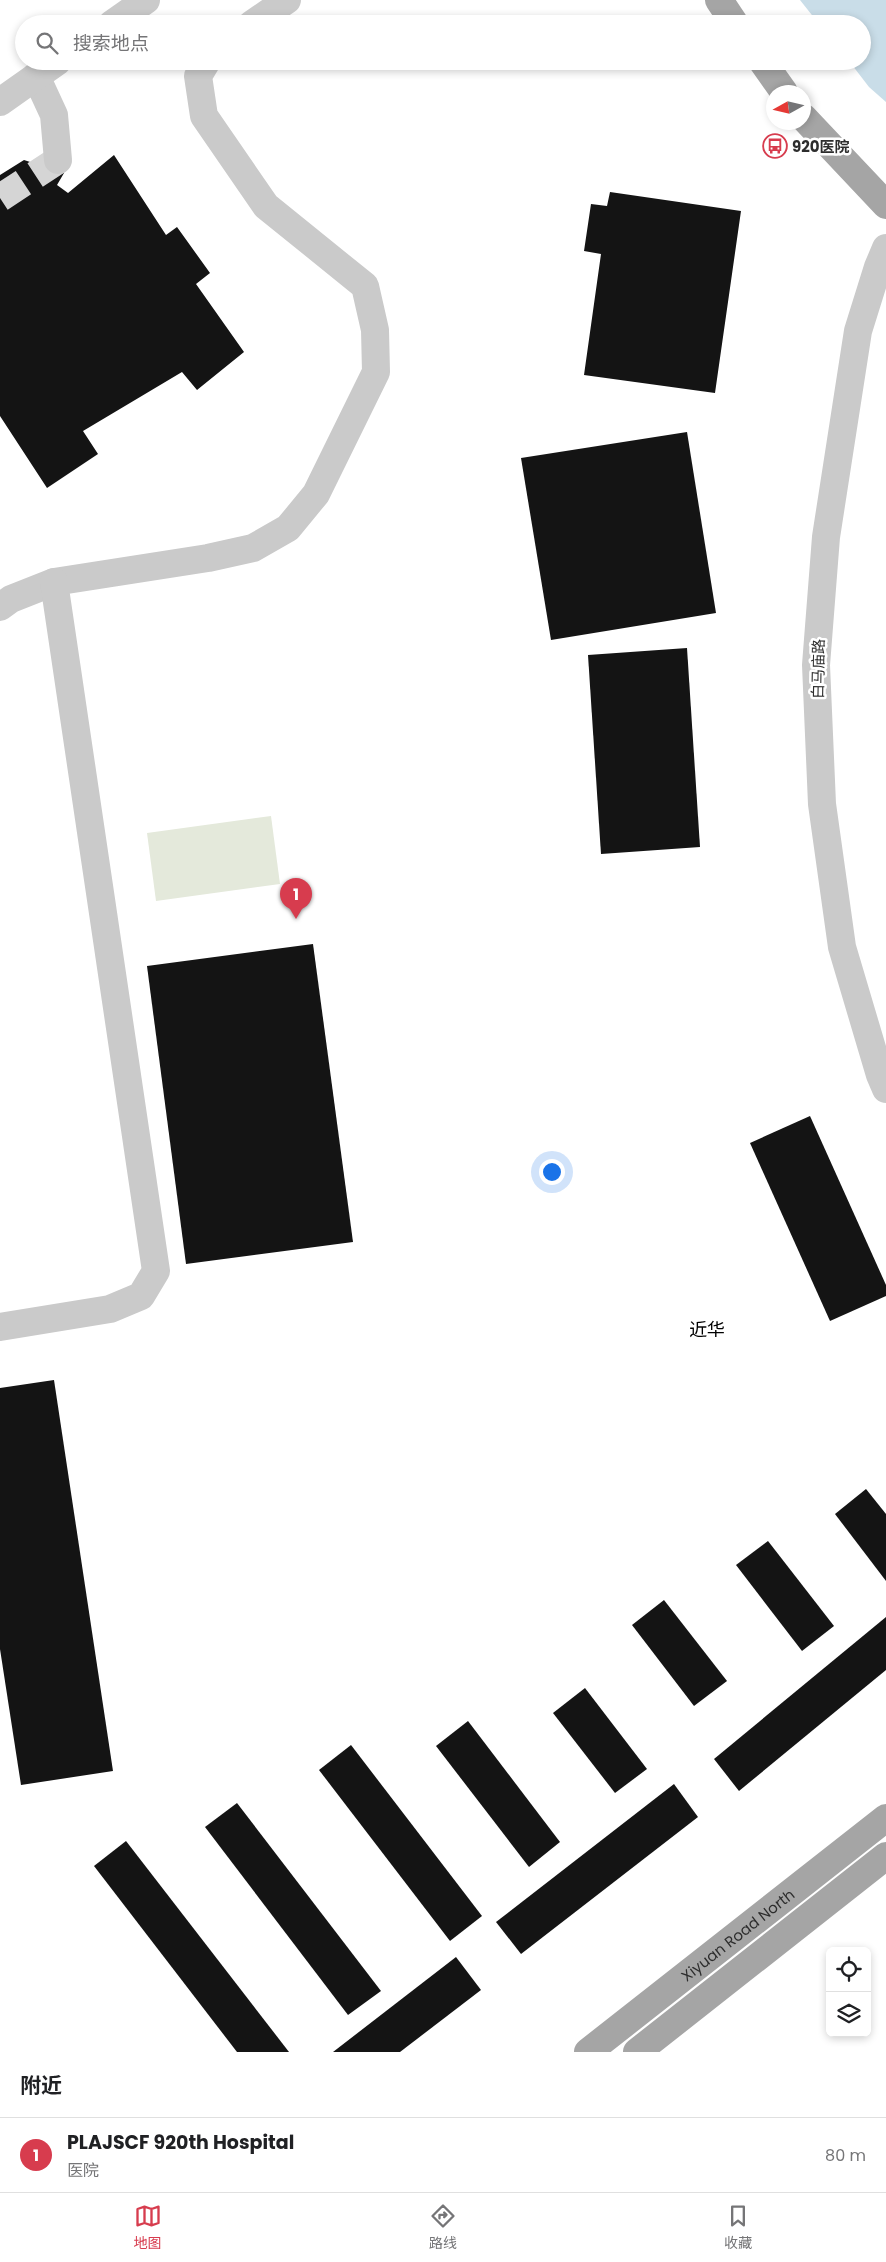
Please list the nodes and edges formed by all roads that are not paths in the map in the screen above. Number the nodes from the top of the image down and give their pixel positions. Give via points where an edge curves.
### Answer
1 (146, 0) edge
2 (287, 0) edge
3 (719, 0) edge
4 (125, 15) edge
5 (265, 15) edge
6 (729, 15) edge
7 (45, 70) edge
8 (202, 70) edge
9 (768, 70) edge
10 (36, 76) junction
11 (779, 85) edge
12 (0, 102) edge
13 (811, 125) edge
14 (58, 160) dead end
15 (886, 205) edge
16 (886, 248) edge
17 (54, 582) junction
18 (0, 607) edge
19 (886, 1090) edge
20 (0, 1327) edge
21 (886, 1818) edge
22 (886, 1856) edge
23 (588, 2052) edge
24 (637, 2052) edge

1 - 4 street
2 - 5 street
3 - 6 main road
7 - 10 street
8 - 17 street via 198,76 204,116 266,206 365,286 375,330 376,372 316,494 288,528 254,548
9 - 11 main road
10 - 12 street
10 - 14 street via 54,115
13 - 15 main road
16 - 19 street, 白马庙路 via 858,331 826,537 816,665 822,804 842,947
17 - 18 street via 11,599
17 - 20 street via 156,1271 141,1296 110,1309
21 - 23 main road, Xiyuan Road North
22 - 24 main road, Xiyuan Road North

